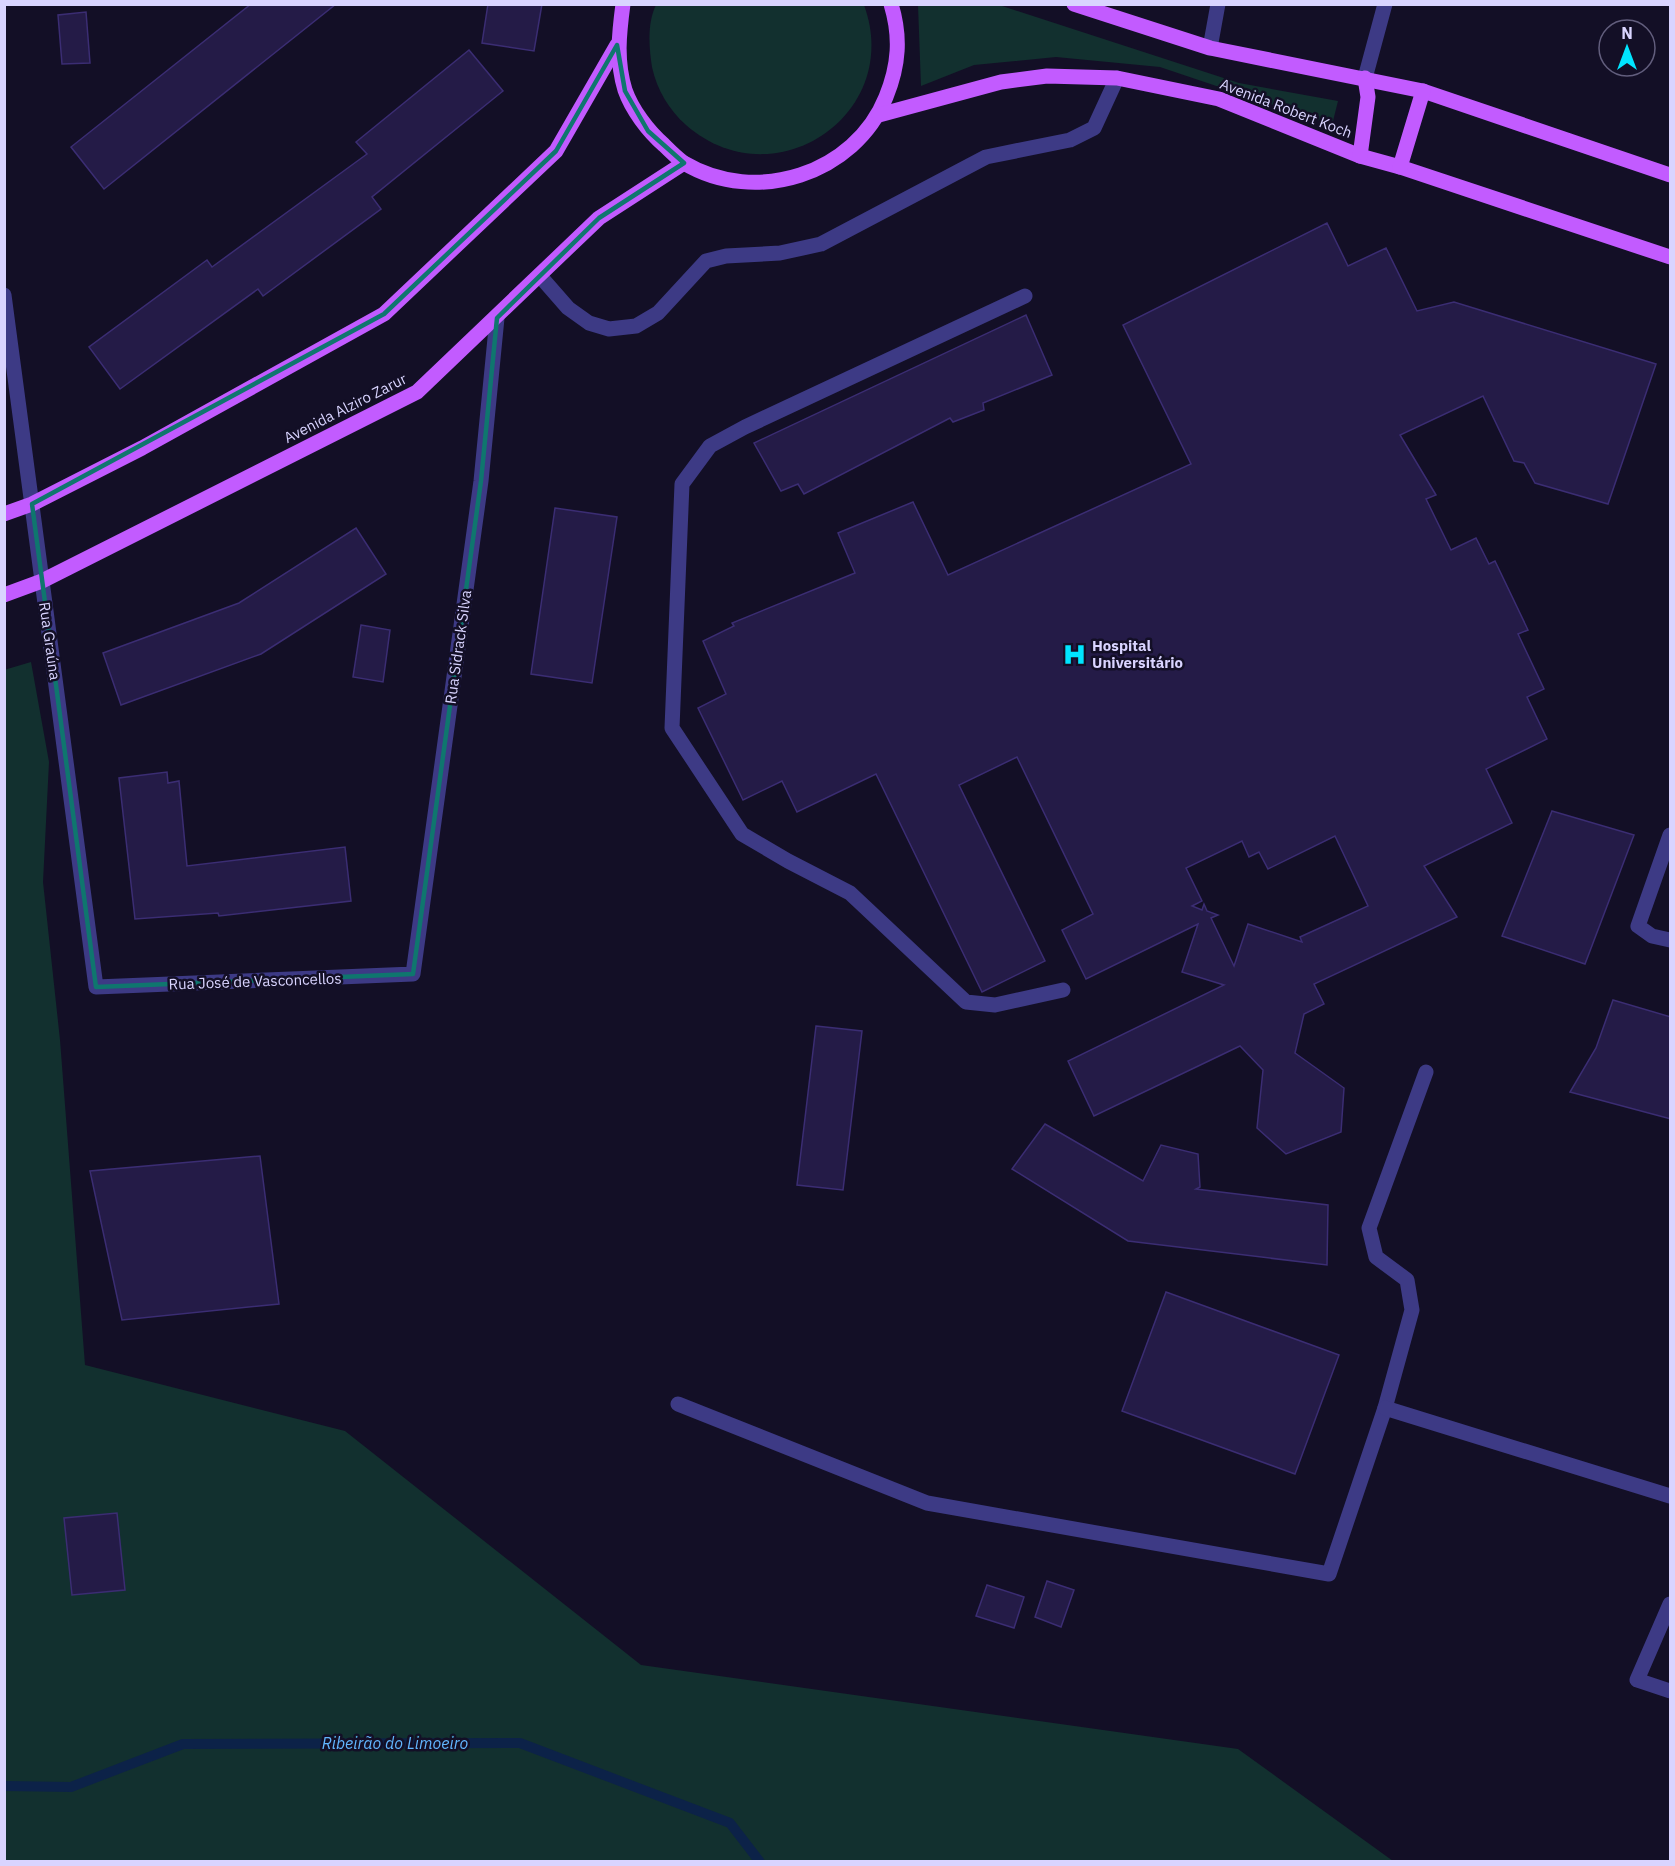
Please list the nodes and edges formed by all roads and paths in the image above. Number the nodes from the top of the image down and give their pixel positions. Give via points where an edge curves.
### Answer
1 (623, 4) edge
2 (891, 4) edge
3 (1074, 4) edge
4 (1218, 4) edge
5 (1385, 4) edge
6 (617, 45) junction
7 (1210, 48) junction
8 (1117, 78) junction
9 (1365, 78) junction
10 (1423, 91) junction
11 (879, 115) junction
12 (1360, 156) junction
13 (684, 163) junction
14 (1400, 166) junction
15 (1671, 175) edge
16 (1671, 257) edge
17 (540, 276) junction
18 (4, 295) edge
19 (1025, 296) dead end
20 (497, 318) junction
21 (32, 504) junction
22 (4, 514) edge
23 (42, 581) junction
24 (4, 595) edge
25 (1671, 835) edge
26 (1671, 940) edge
27 (414, 974) joint
28 (96, 987) joint
29 (1063, 990) dead end
30 (1426, 1072) dead end
31 (678, 1404) dead end
32 (1385, 1408) junction
33 (1671, 1496) edge
34 (1671, 1604) edge
35 (1671, 1691) edge

1 - 6 main road
2 - 11 main road via 898,25 896,72
3 - 7 main road
4 - 7 street
5 - 9 street
6 - 13 main road via 626,91 648,131
6 - 21 main road via 556,151 384,314
7 - 9 main road
8 - 11 main road, Avenida Robert Koch via 1047,76 1001,81
8 - 12 main road, Avenida Robert Koch via 1219,99
8 - 17 street via 1094,128 1070,140 986,157 821,244 706,261 658,313 636,326 609,329 589,323 568,308
9 - 10 main road
9 - 12 main road via 1368,97
10 - 14 main road
10 - 15 main road
11 - 13 main road via 850,149 812,172 769,183 725,180
12 - 14 main road, Avenida Robert Koch
13 - 17 main road, Avenida Alziro Zarur via 599,218
14 - 16 main road, Avenida Robert Koch
17 - 20 main road, Avenida Alziro Zarur
18 - 21 street, Rua Graúna
19 - 29 street via 710,447 682,484 672,728 742,834 850,892 966,1002 995,1005
20 - 23 main road, Avenida Alziro Zarur via 417,392
20 - 27 street, Rua Sidrack Silva via 481,481
21 - 22 main road
21 - 23 street, Rua Graúna
23 - 24 main road, Avenida Alziro Zarur
23 - 28 street, Rua Graúna
25 - 26 street via 1638,926 1652,936
27 - 28 street, Rua José de Vasconcellos
30 - 32 street via 1369,1228 1377,1257 1407,1280 1412,1310
31 - 32 street via 927,1503 1329,1574
32 - 33 street
34 - 35 street via 1637,1680

